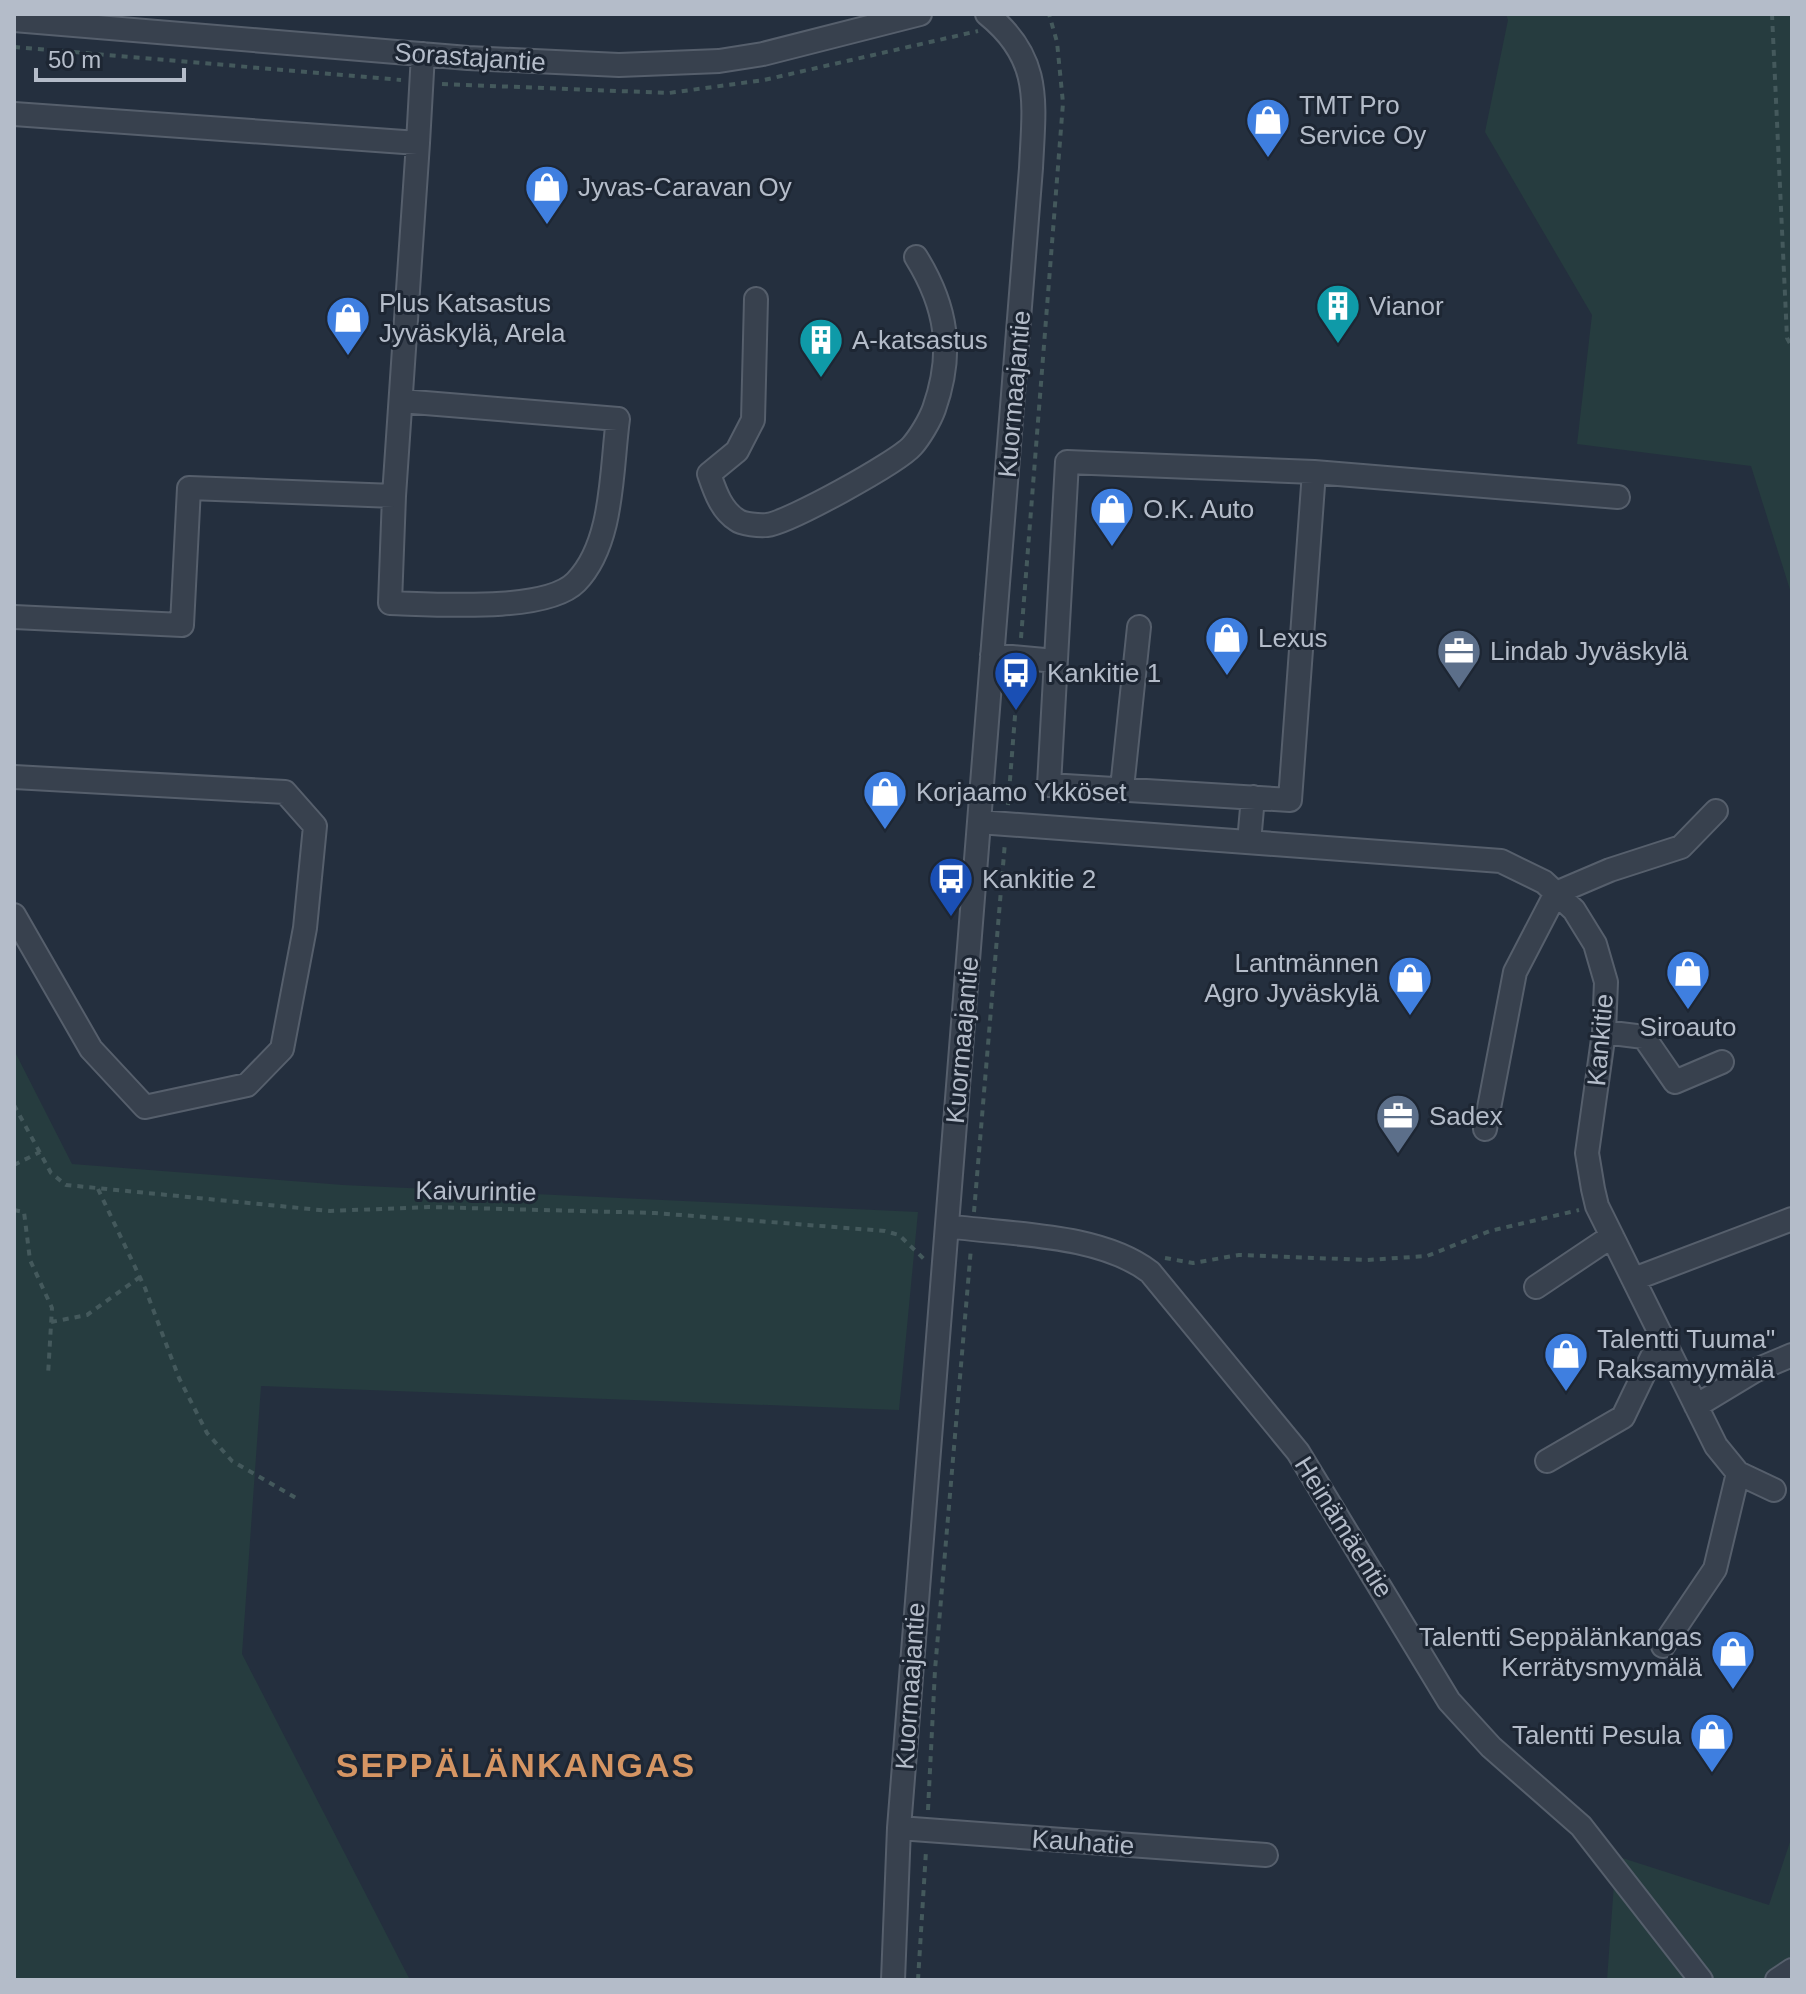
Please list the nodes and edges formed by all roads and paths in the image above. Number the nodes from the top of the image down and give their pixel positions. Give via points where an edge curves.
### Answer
1 (920, 14) edge
2 (987, 14) edge
3 (1772, 14) edge
4 (14, 20) edge
5 (156, 23) edge
6 (423, 54) junction
7 (14, 114) edge
8 (418, 143) junction
9 (916, 257) dead end
10 (756, 299) dead end
11 (1792, 347) edge
12 (401, 401) junction
13 (1314, 472) junction
14 (394, 496) junction
15 (1618, 497) dead end
16 (14, 617) edge
17 (1139, 627) dead end
18 (992, 655) junction
19 (1055, 661) junction
20 (14, 777) edge
21 (1122, 788) junction
22 (1253, 797) junction
23 (1716, 811) dead end
24 (979, 822) junction
25 (1249, 842) junction
26 (1556, 893) junction
27 (14, 915) edge
28 (1604, 1032) junction
29 (1722, 1062) dead end
30 (14, 1105) edge
31 (1485, 1129) dead end
32 (40, 1152) junction
33 (14, 1165) edge
34 (98, 1189) junction
35 (1597, 1206) junction
36 (14, 1210) edge
37 (1792, 1219) edge
38 (947, 1226) junction
39 (1612, 1236) junction
40 (944, 1260) junction
41 (1150, 1272) junction
42 (140, 1276) junction
43 (1634, 1279) junction
44 (1536, 1287) dead end
45 (51, 1322) junction
46 (1662, 1336) junction
47 (1792, 1355) edge
48 (48, 1375) dead end
49 (1696, 1406) junction
50 (1547, 1461) dead end
51 (1738, 1473) junction
52 (1774, 1490) dead end
53 (296, 1498) dead end
54 (1663, 1646) dead end
55 (899, 1828) junction
56 (927, 1831) junction
57 (1266, 1855) dead end
58 (1792, 1970) edge
59 (893, 1980) edge
60 (918, 1980) edge
61 (1701, 1980) edge
62 (1777, 1980) edge

1 - 6 street, Sorastajantie via 778,51 707,62 619,65
2 - 18 street, Kuormaajantie via 1024,54 1034,100
3 - 11 path via 1787,338
4 - 5 street, Sorastajantie
5 - 6 street, Sorastajantie
6 - 8 street
7 - 8 street
8 - 12 street
9 - 10 street via 944,314 944,361 934,410 911,447 846,488 767,525 738,522 719,502 709,474 737,451 753,420
12 - 14 street
12 - 14 street via 618,419 605,517 592,559 574,584 547,598 490,605 390,603
13 - 15 street
13 - 19 street via 1067,462
13 - 22 street via 1290,800
14 - 16 street via 189,488 182,625
17 - 21 street
18 - 19 street
18 - 24 street, Kuormaajantie
19 - 21 street via 1049,785
20 - 27 street via 285,792 315,826 305,928 282,1049 247,1085 145,1107 91,1049
21 - 22 street
22 - 25 street
23 - 26 street via 1681,847
24 - 25 street, Kankitie
24 - 38 street, Kuormaajantie
25 - 26 street, Kankitie via 1501,861
26 - 28 street, Kankitie via 1595,944 1606,982
26 - 31 street via 1515,972
28 - 29 street via 1644,1037 1675,1082
28 - 35 street, Kankitie via 1587,1153
30 - 32 path, Kaivurintie
32 - 33 path
32 - 34 path, Kaivurintie via 51,1173 66,1185
34 - 40 path, Kaivurintie via 330,1211 429,1207 655,1213 885,1231 899,1235 921,1259
34 - 42 path
35 - 39 street, Kankitie
35 - 41 path via 1490,1231 1427,1256 1367,1260 1239,1255 1193,1263 1162,1258
36 - 45 path via 24,1212 30,1260 52,1308
37 - 43 street
38 - 40 street, Kuormaajantie
38 - 41 street, Heinämäentie via 1103,1248
39 - 43 street, Kankitie
39 - 44 street
40 - 55 street, Kuormaajantie
40 - 56 path, Kaivurintie via 971,1262 935,1670
41 - 61 street, Heinämäentie via 1298,1452 1449,1701 1491,1747 1581,1826
42 - 45 path via 87,1315
42 - 53 path via 179,1378 207,1433 232,1461
43 - 46 street, Kankitie
45 - 48 path
46 - 49 street, Kankitie
46 - 50 street via 1623,1417
47 - 49 street
49 - 51 street, Kankitie via 1716,1446
51 - 52 street, Kankitie
51 - 54 street via 1715,1569
55 - 56 street, Kauhatie
55 - 59 street, Kuormaajantie
56 - 57 street, Kauhatie
56 - 60 path
58 - 62 street

